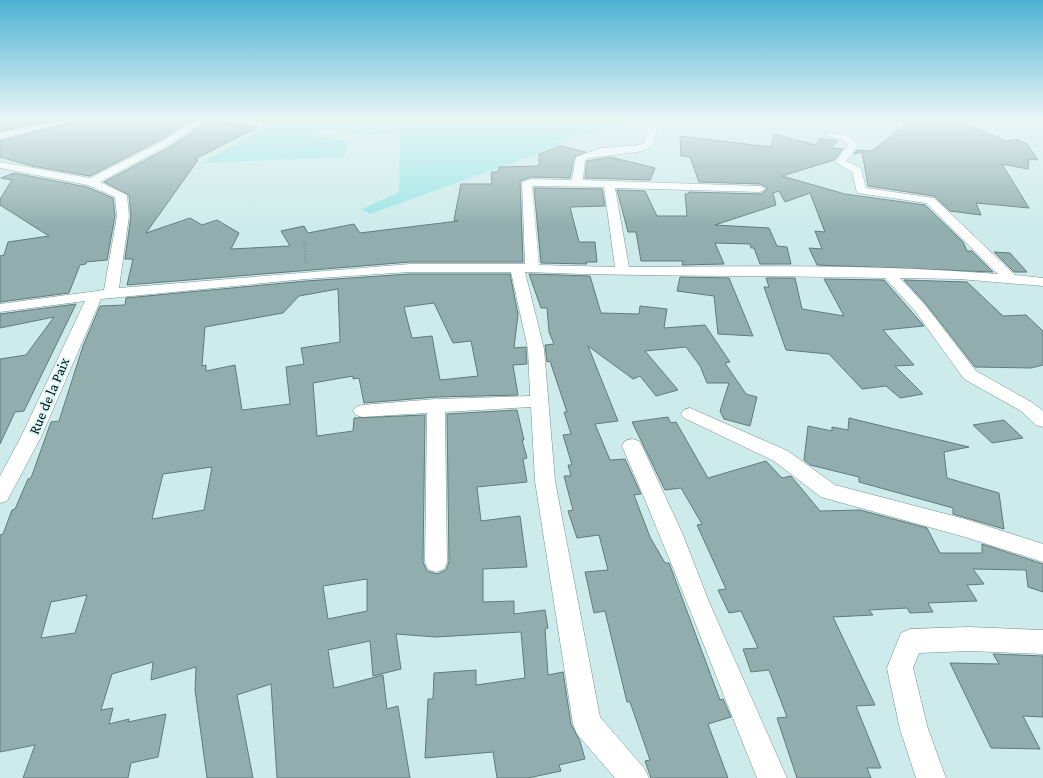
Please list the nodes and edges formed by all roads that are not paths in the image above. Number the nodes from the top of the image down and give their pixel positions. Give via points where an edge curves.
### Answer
1 (141, 155) edge
2 (585, 155) edge
3 (846, 155) edge
4 (0, 165) edge
5 (90, 182) junction
6 (577, 183) junction
7 (609, 184) junction
8 (760, 189) dead end
9 (525, 268) junction
10 (623, 272) junction
11 (890, 275) junction
12 (1012, 279) junction
13 (1043, 282) edge
14 (103, 294) junction
15 (0, 308) edge
16 (540, 401) junction
17 (436, 405) junction
18 (362, 411) dead end
19 (690, 414) dead end
20 (1043, 421) edge
21 (632, 446) dead end
22 (0, 495) edge
23 (1043, 553) edge
24 (436, 562) dead end
25 (1043, 642) edge
26 (634, 778) edge
27 (772, 778) edge
28 (931, 778) edge

1 - 5 street
2 - 6 street via 580,159
3 - 12 street via 840,162 856,170 861,191 930,200
4 - 5 street, Rue de la Paix
5 - 14 street, Rue de la Paix via 121,195 124,203
6 - 7 street
6 - 9 street via 526,184
7 - 8 street
7 - 10 street
9 - 10 street
9 - 14 street via 410,268
9 - 16 street
10 - 11 street via 733,270
11 - 12 street
11 - 20 street via 920,308 970,375 1027,407
12 - 13 street
14 - 15 street
14 - 22 street, Rue de la Paix via 70,347 31,437
16 - 17 street
16 - 26 street via 545,481 587,724
17 - 18 street
17 - 24 street
19 - 23 street via 781,456 828,491
21 - 27 street
25 - 28 street via 910,641 900,668 914,729

